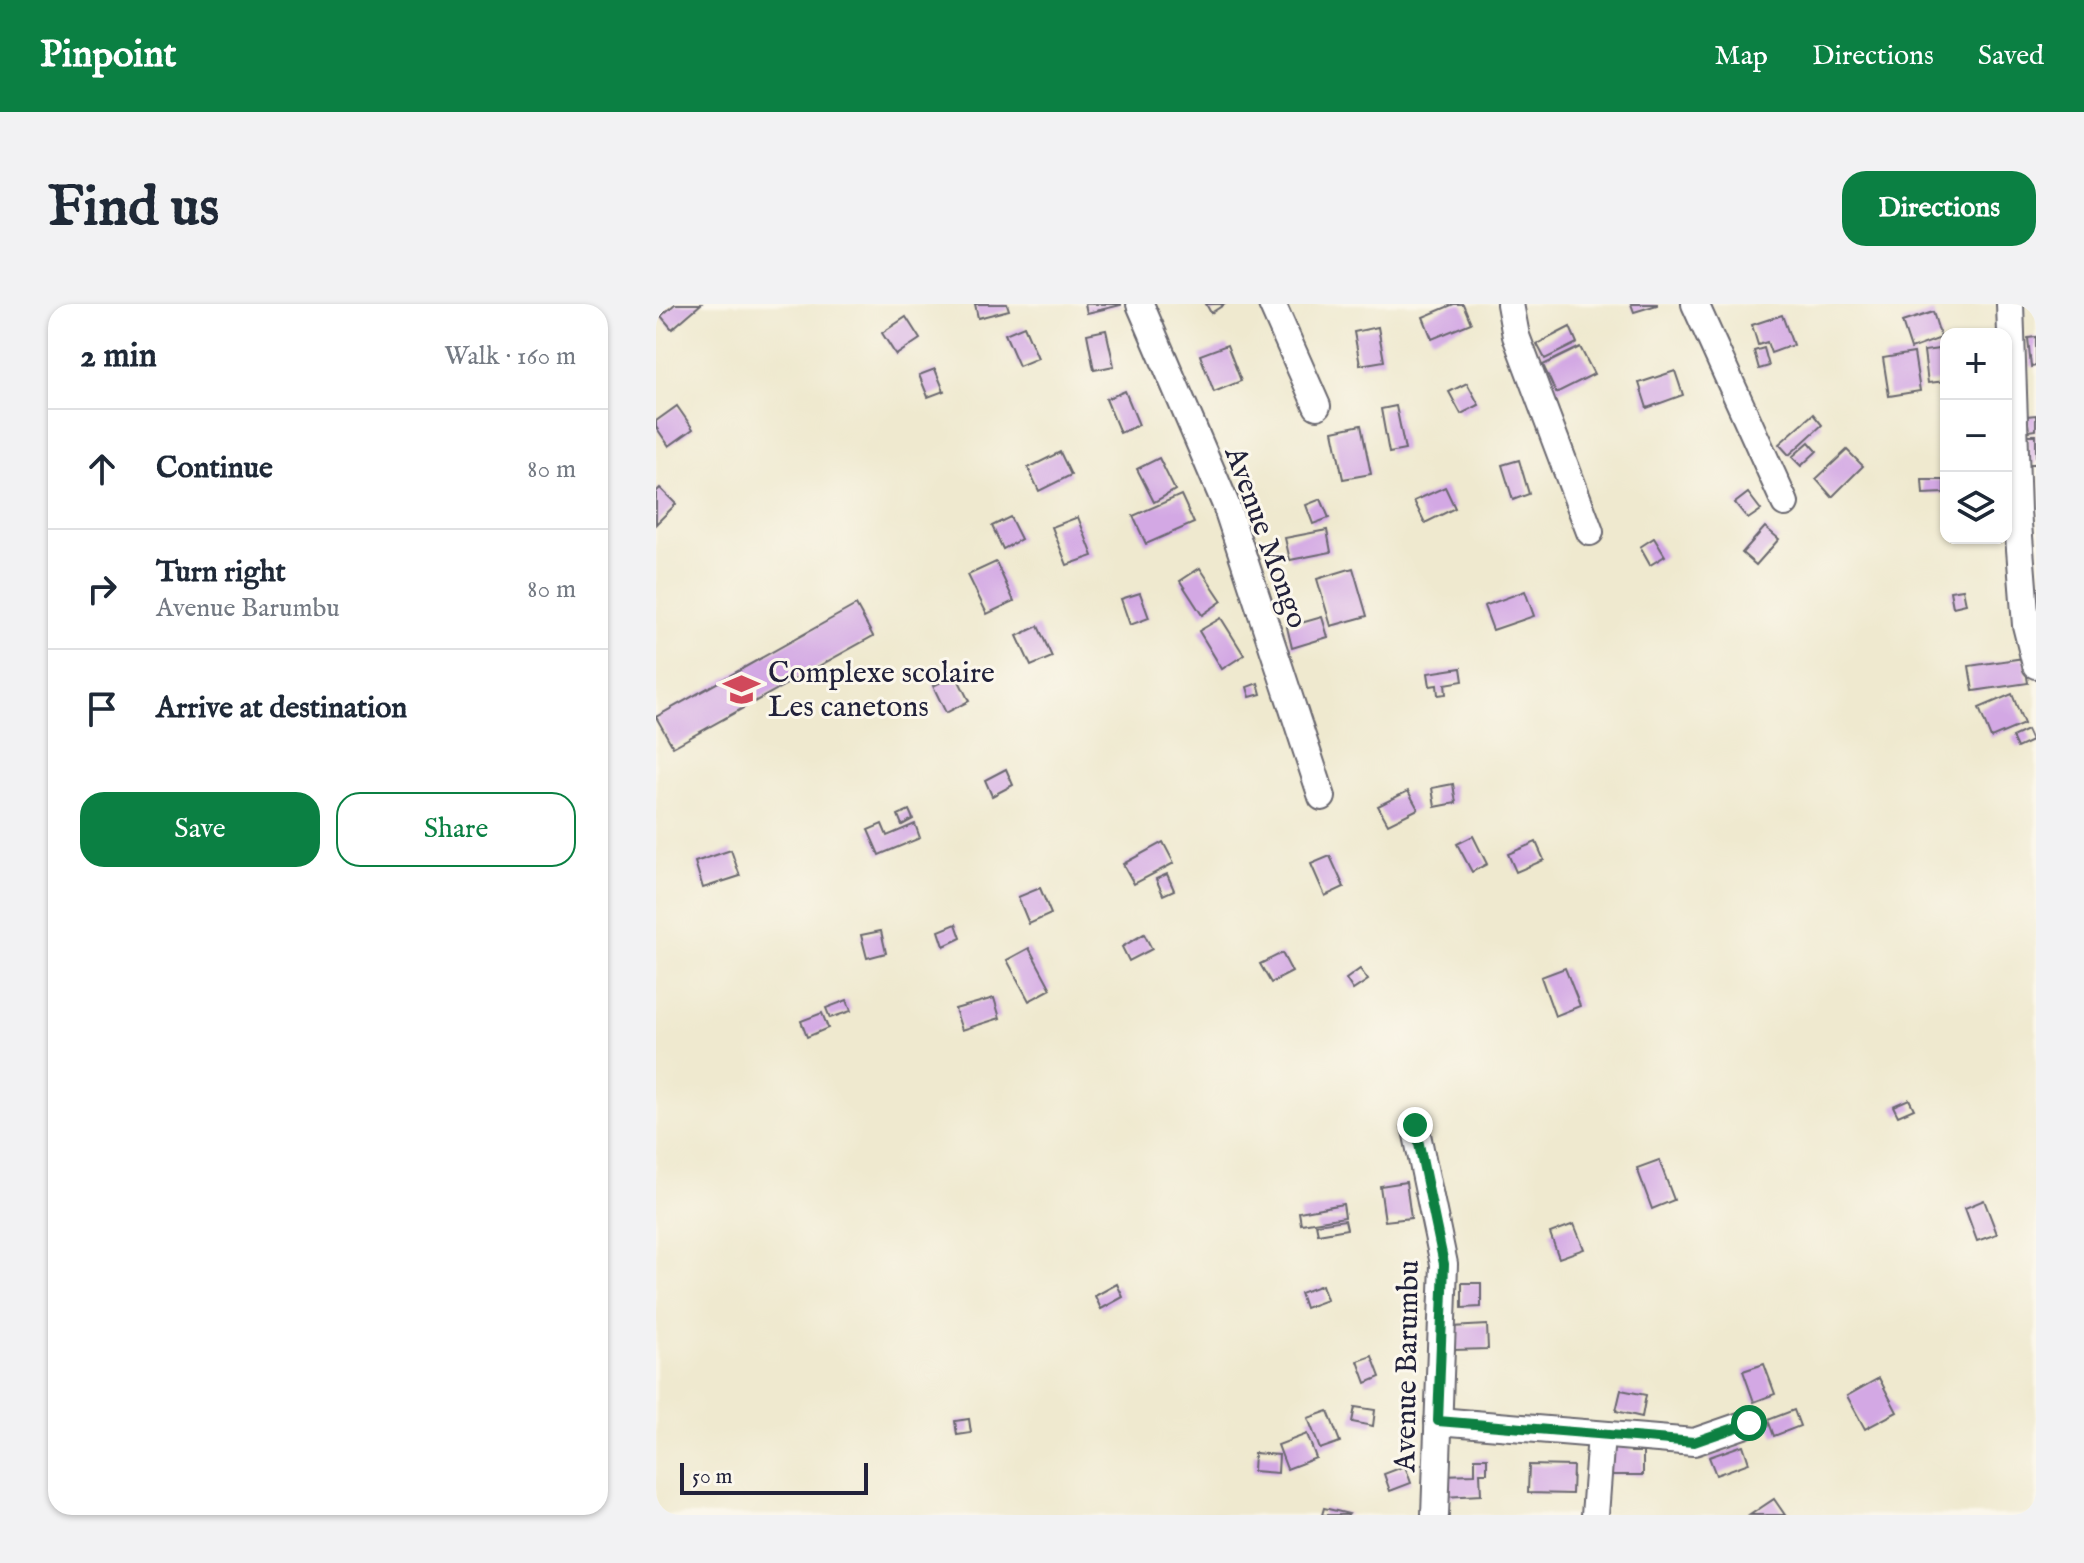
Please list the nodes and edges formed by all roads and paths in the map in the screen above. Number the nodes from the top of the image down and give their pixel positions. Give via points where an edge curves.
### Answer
1 (1140, 304) edge
2 (1272, 304) edge
3 (1510, 304) edge
4 (1695, 304) edge
5 (2010, 304) edge
6 (1317, 406) dead end
7 (1785, 503) dead end
8 (1590, 532) dead end
9 (2036, 665) edge
10 (1322, 797) dead end
11 (1415, 1125) dead end
12 (1438, 1421) junction
13 (1749, 1423) dead end
14 (1601, 1435) junction
15 (1435, 1515) edge
16 (1595, 1515) edge

1 - 10 street, Avenue Mongo via 1226,505
2 - 6 street
3 - 8 street via 1516,336
4 - 7 street
5 - 9 street via 2018,525 2026,625
11 - 12 street, Avenue Barumbu via 1444,1264
12 - 14 street
12 - 15 street, Avenue Barumbu
13 - 14 street via 1694,1442
14 - 16 street

